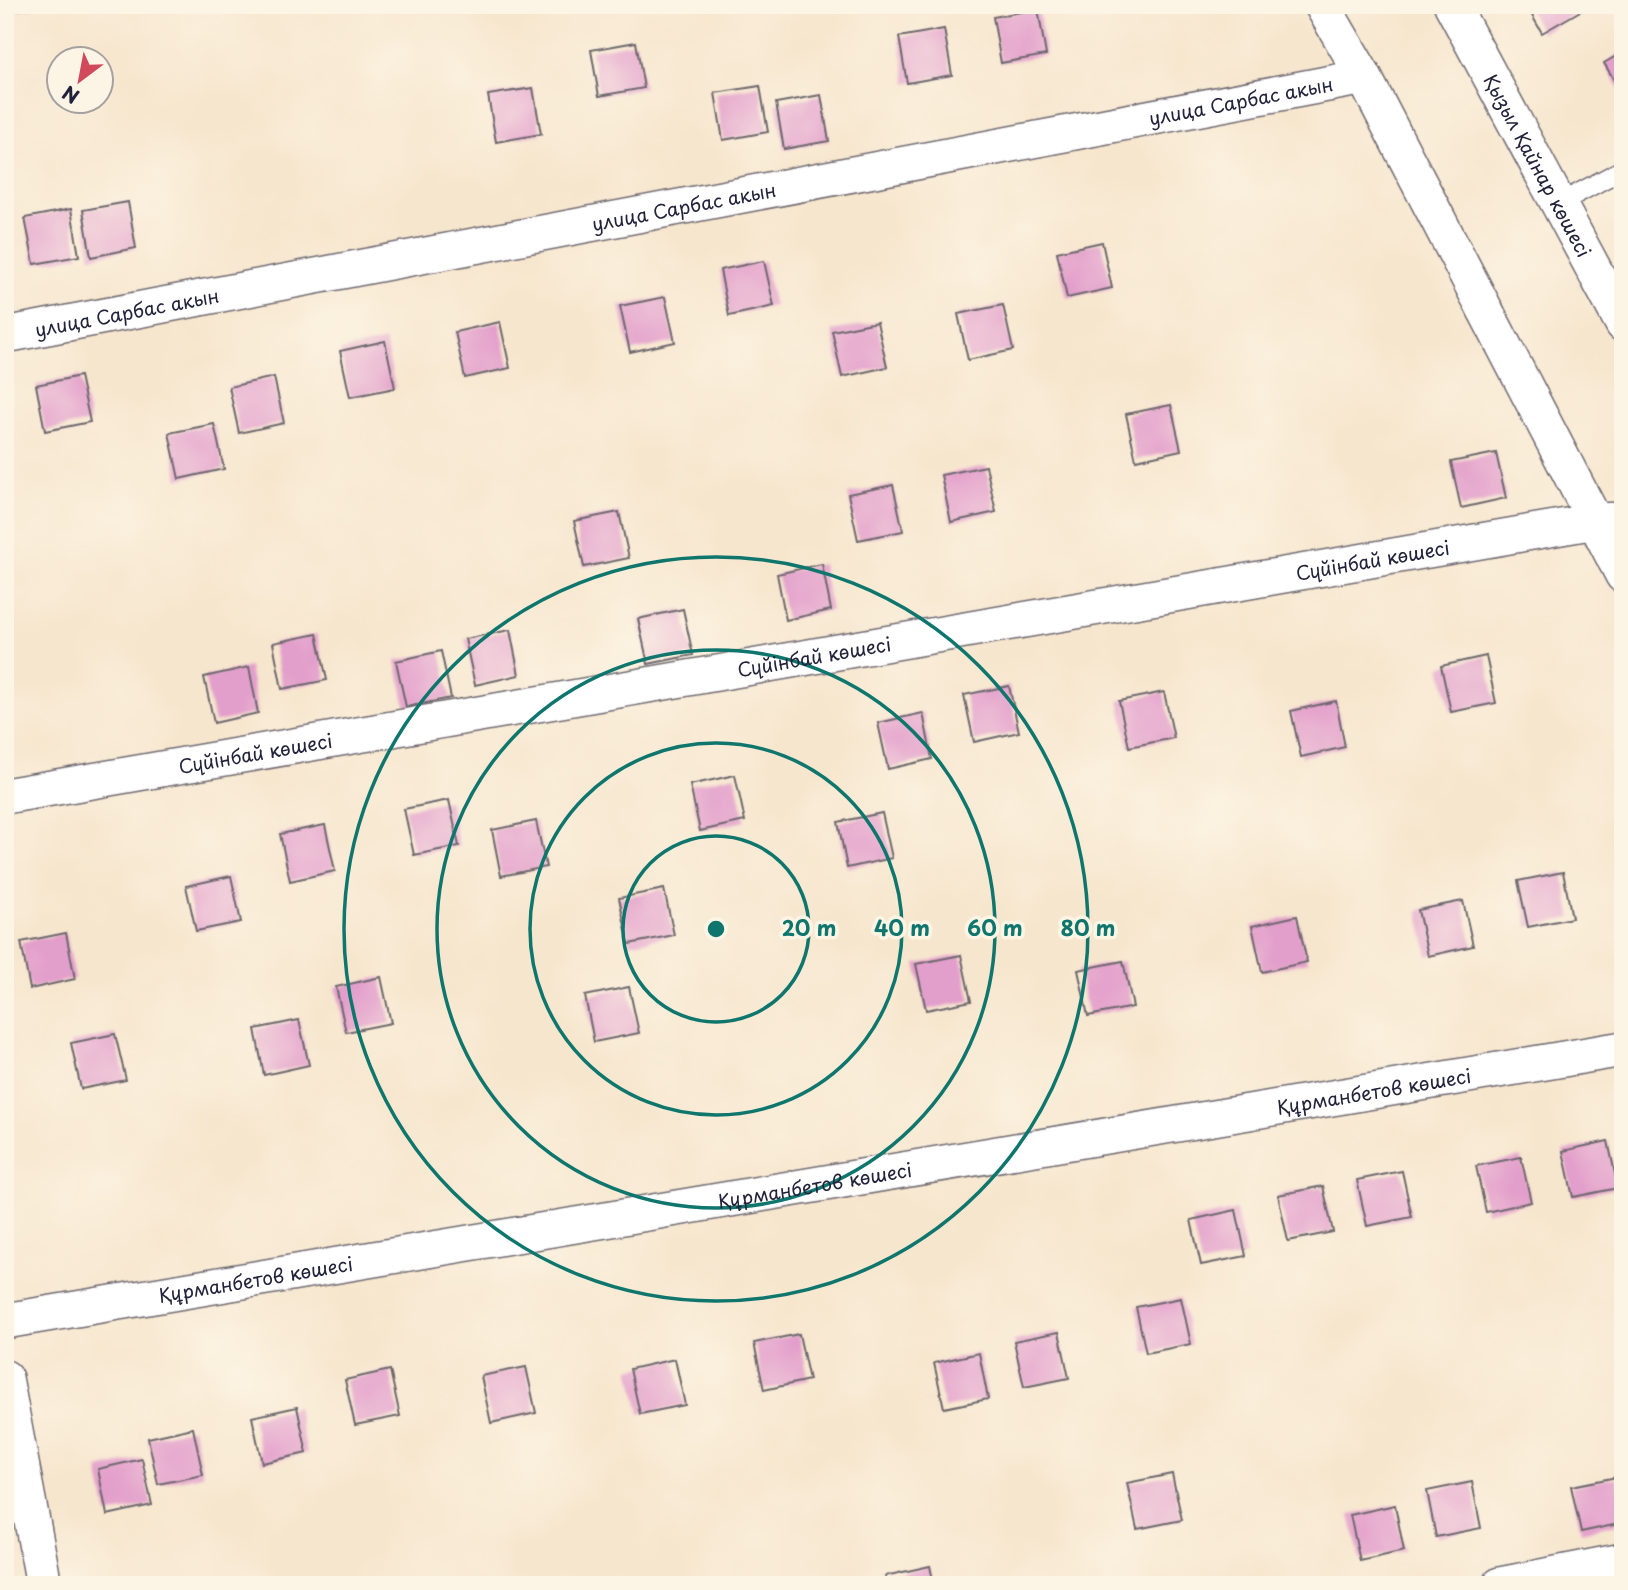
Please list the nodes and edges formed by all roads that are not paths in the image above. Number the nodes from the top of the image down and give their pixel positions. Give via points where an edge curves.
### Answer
1 (1322, 5) edge
2 (1452, 5) edge
3 (1364, 77) junction
4 (1623, 169) edge
5 (1558, 204) junction
6 (1623, 324) edge
7 (5, 335) edge
8 (1609, 520) edge
9 (1623, 575) edge
10 (5, 796) edge
11 (1623, 1049) edge
12 (5, 1321) edge
13 (5, 1378) edge
14 (1623, 1561) edge
15 (44, 1585) edge
16 (1500, 1585) edge

1 - 3 street
2 - 5 street, Қызыл Қайнар көшесі
3 - 7 street, улица Сарбас акын
3 - 8 street
4 - 5 lane
5 - 6 street, Қызыл Қайнар көшесі
8 - 9 street
8 - 10 street, Сүйінбай көшесі
11 - 12 street, Құрманбетов көшесі
13 - 15 street
14 - 16 street

